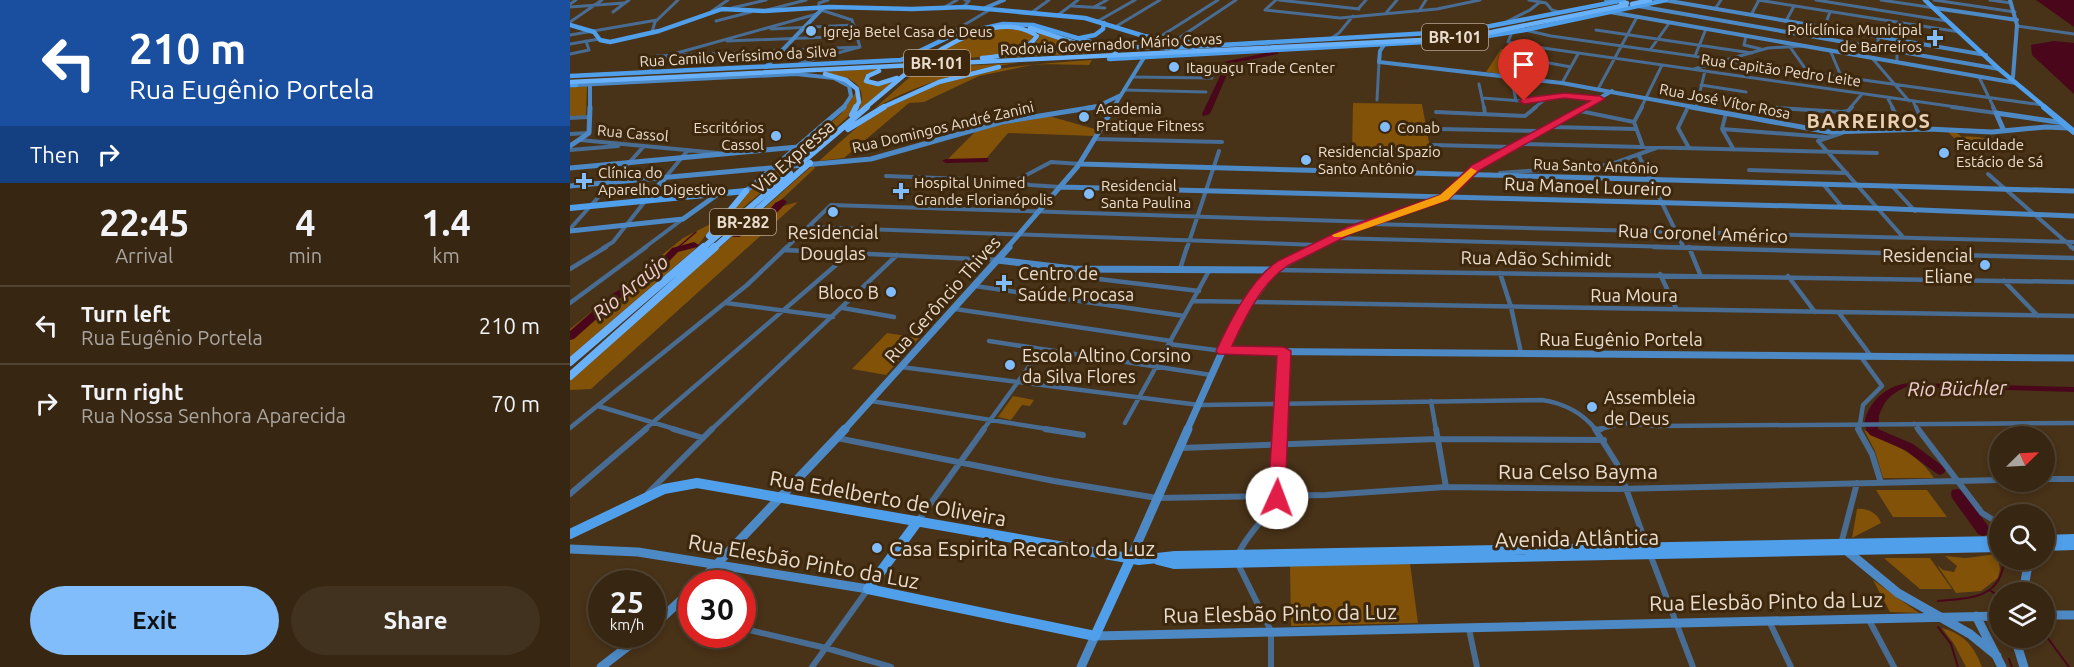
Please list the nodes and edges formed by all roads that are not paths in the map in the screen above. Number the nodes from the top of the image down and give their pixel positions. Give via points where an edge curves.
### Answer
1 (576, 0) edge
2 (602, 0) edge
3 (629, 0) edge
4 (678, 0) edge
5 (728, 0) edge
6 (750, 0) edge
7 (766, 0) edge
8 (806, 0) edge
9 (828, 0) edge
10 (957, 0) edge
11 (968, 0) edge
12 (1002, 0) edge
13 (1049, 0) edge
14 (1078, 0) edge
15 (1107, 0) edge
16 (1135, 0) edge
17 (1160, 0) edge
18 (1218, 0) edge
19 (1236, 0) edge
20 (1278, 0) edge
21 (1335, 0) edge
22 (1366, 0) edge
23 (1397, 0) edge
24 (1426, 0) edge
25 (1457, 0) edge
26 (1480, 0) edge
27 (1529, 0) edge
28 (1606, 0) edge
29 (1650, 0) edge
30 (1664, 0) edge
31 (1721, 0) edge
32 (1758, 0) edge
33 (1816, 0) edge
34 (1881, 0) edge
35 (1927, 0) edge
36 (1934, 0) edge
37 (1990, 0) edge
38 (1304, 1) edge
39 (758, 2) junction
40 (1540, 2) junction
41 (2010, 2) edge
42 (624, 3) junction
43 (1628, 3) edge
44 (1838, 3) junction
45 (570, 5) edge
46 (594, 5) junction
47 (1071, 6) junction
48 (1331, 6) junction
49 (1794, 6) junction
50 (963, 7) junction
51 (1094, 7) junction
52 (1453, 7) junction
53 (943, 8) junction
54 (991, 8) junction
55 (1105, 8) dead end
56 (1836, 8) dead end
57 (1937, 8) junction
58 (729, 9) junction
59 (1359, 9) junction
60 (1715, 9) junction
61 (820, 10) junction
62 (712, 11) junction
63 (754, 11) junction
64 (761, 11) junction
65 (1419, 11) junction
66 (613, 12) dead end
67 (1551, 12) junction
68 (1592, 12) junction
69 (1610, 12) junction
70 (1830, 12) junction
71 (2015, 12) junction
72 (1031, 13) junction
73 (1386, 14) junction
74 (1058, 15) junction
75 (1751, 15) junction
76 (1353, 16) junction
77 (1638, 17) junction
78 (657, 20) junction
79 (1540, 20) junction
80 (716, 21) dead end
81 (1098, 21) junction
82 (1786, 21) junction
83 (1950, 21) junction
84 (1565, 22) junction
85 (1670, 22) junction
86 (570, 23) edge
87 (2017, 23) junction
88 (854, 25) junction
89 (1104, 26) junction
90 (1113, 26) junction
91 (1498, 26) junction
92 (804, 27) junction
93 (1824, 28) junction
94 (762, 29) junction
95 (1707, 29) junction
96 (1526, 30) junction
97 (1596, 30) dead end
98 (591, 31) junction
99 (652, 32) junction
100 (1512, 32) junction
101 (1339, 33) junction
102 (1963, 33) junction
103 (1428, 34) junction
104 (1628, 34) junction
105 (2074, 34) edge
106 (570, 35) edge
107 (857, 36) junction
108 (1746, 36) junction
109 (1879, 37) junction
110 (793, 38) junction
111 (1077, 38) junction
112 (1158, 38) junction
113 (1353, 38) junction
114 (1658, 38) junction
115 (599, 39) junction
116 (1063, 39) junction
117 (1330, 39) junction
118 (938, 40) junction
119 (1176, 40) junction
120 (1393, 40) junction
121 (586, 41) junction
122 (718, 42) junction
123 (570, 44) edge
124 (1700, 44) junction
125 (1202, 45) junction
126 (1317, 45) junction
127 (1384, 45) junction
128 (1402, 45) junction
129 (1622, 45) junction
130 (1104, 46) junction
131 (1368, 46) junction
132 (1804, 46) junction
133 (860, 47) junction
134 (1790, 47) junction
135 (1876, 48) junction
136 (1650, 50) junction
137 (1764, 50) junction
138 (782, 51) junction
139 (1380, 51) junction
140 (1830, 51) junction
141 (1897, 51) junction
142 (1154, 53) junction
143 (1752, 53) junction
144 (570, 54) edge
145 (1578, 54) junction
146 (1986, 55) junction
147 (657, 56) dead end
148 (668, 56) junction
149 (1695, 56) junction
150 (926, 58) junction
151 (1109, 58) junction
152 (1124, 58) junction
153 (1143, 58) junction
154 (1872, 58) junction
155 (1614, 59) junction
156 (1726, 60) junction
157 (851, 62) junction
158 (1052, 62) junction
159 (1379, 62) junction
160 (1897, 62) junction
161 (986, 63) junction
162 (1549, 63) dead end
163 (884, 64) junction
164 (1662, 65) junction
165 (766, 67) junction
166 (1571, 67) junction
167 (1776, 67) junction
168 (836, 68) junction
169 (785, 69) junction
170 (909, 69) junction
171 (1691, 69) junction
172 (1999, 69) junction
173 (1705, 71) junction
174 (1807, 71) junction
175 (648, 72) junction
176 (903, 76) junction
177 (1132, 76) junction
178 (1841, 76) junction
179 (2013, 76) junction
180 (1979, 77) junction
181 (1212, 78) dead end
182 (1775, 81) junction
183 (571, 82) edge
184 (1562, 83) junction
185 (2016, 83) junction
186 (590, 84) junction
187 (1479, 84) dead end
188 (1896, 84) junction
189 (1701, 85) junction
190 (1513, 86) dead end
191 (857, 89) junction
192 (1598, 89) junction
193 (1206, 92) dead end
194 (1612, 92) junction
195 (1746, 92) dead end
196 (1123, 93) junction
197 (1862, 94) junction
198 (851, 96) junction
199 (1698, 96) junction
200 (1548, 97) junction
201 (1988, 97) junction
202 (1482, 98) junction
203 (1645, 98) junction
204 (1887, 98) junction
205 (1600, 99) junction
206 (1377, 100) dead end
207 (1516, 101) junction
208 (1911, 101) junction
209 (1108, 103) junction
210 (1117, 103) junction
211 (2042, 105) junction
212 (1688, 106) junction
213 (1696, 108) junction
214 (1777, 109) junction
215 (1580, 111) junction
216 (1112, 112) junction
217 (1436, 112) dead end
218 (1726, 113) junction
219 (1996, 113) junction
220 (1485, 114) junction
221 (1919, 114) dead end
222 (1896, 115) dead end
223 (589, 117) junction
224 (570, 118) edge
225 (1634, 122) junction
226 (1778, 123) junction
227 (1551, 127) junction
228 (2069, 127) edge
229 (848, 129) junction
230 (1439, 129) dead end
231 (1636, 129) junction
232 (1722, 129) junction
233 (840, 130) junction
234 (1544, 131) junction
235 (2004, 131) junction
236 (589, 133) junction
237 (1842, 133) junction
238 (570, 134) edge
239 (1829, 137) junction
240 (1096, 139) junction
241 (580, 140) junction
242 (1222, 142) dead end
243 (631, 145) junction
244 (1432, 145) dead end
245 (644, 146) junction
246 (1519, 146) junction
247 (798, 147) junction
248 (1643, 147) junction
249 (1658, 147) junction
250 (570, 148) edge
251 (1689, 148) junction
252 (688, 150) junction
253 (1734, 150) junction
254 (1219, 151) dead end
255 (1826, 151) junction
256 (1877, 153) dead end
257 (728, 154) junction
258 (1639, 156) junction
259 (681, 158) junction
260 (629, 162) junction
261 (1081, 164) junction
262 (803, 165) junction
263 (1213, 167) junction
264 (570, 168) edge
265 (774, 168) junction
266 (1749, 170) dead end
267 (1847, 173) junction
268 (1468, 174) junction
269 (1518, 174) junction
270 (1989, 174) dead end
271 (886, 176) dead end
272 (665, 178) junction
273 (1651, 179) junction
274 (1015, 181) junction
275 (611, 183) junction
276 (1823, 184) junction
277 (1858, 185) junction
278 (570, 186) edge
279 (1892, 186) junction
280 (1061, 187) junction
281 (2006, 189) junction
282 (746, 191) junction
283 (1206, 191) junction
284 (2074, 191) edge
285 (718, 194) junction
286 (1444, 198) junction
287 (646, 200) junction
288 (1662, 203) junction
289 (590, 206) junction
290 (570, 208) edge
291 (1843, 208) junction
292 (1878, 208) junction
293 (1041, 210) junction
294 (1915, 211) junction
295 (2035, 214) junction
296 (1197, 216) junction
297 (2074, 216) edge
298 (683, 219) junction
299 (662, 222) junction
300 (1371, 222) junction
301 (676, 223) dead end
302 (1364, 224) junction
303 (626, 225) junction
304 (808, 227) junction
305 (570, 230) edge
306 (1676, 230) junction
307 (1020, 234) junction
308 (1332, 238) junction
309 (1904, 238) junction
310 (1189, 240) junction
311 (2066, 242) junction
312 (2074, 242) edge
313 (1319, 244) junction
314 (1686, 246) junction
315 (2074, 249) edge
316 (784, 250) junction
317 (850, 253) junction
318 (897, 255) junction
319 (691, 257) junction
320 (2074, 258) edge
321 (997, 260) junction
322 (570, 269) edge
323 (1180, 269) junction
324 (1210, 269) junction
325 (1274, 270) junction
326 (1071, 271) junction
327 (1040, 272) dead end
328 (1500, 273) junction
329 (1660, 274) junction
330 (1700, 274) junction
331 (1788, 276) junction
332 (2004, 281) junction
333 (2074, 282) edge
334 (975, 286) junction
335 (1198, 291) junction
336 (1193, 301) junction
337 (570, 303) edge
338 (726, 303) junction
339 (1248, 303) junction
340 (843, 308) junction
341 (1511, 308) junction
342 (1676, 308) junction
343 (955, 309) junction
344 (783, 310) junction
345 (1815, 312) junction
346 (1839, 313) junction
347 (894, 316) dead end
348 (1184, 316) junction
349 (2038, 316) junction
350 (2074, 316) edge
351 (833, 317) junction
352 (989, 341) dead end
353 (1170, 343) junction
354 (1041, 350) junction
355 (1223, 351) junction
356 (1284, 351) junction
357 (1521, 353) junction
358 (1860, 356) junction
359 (1871, 356) junction
360 (2074, 357) edge
361 (570, 362) edge
362 (901, 367) junction
363 (1156, 367) junction
364 (570, 376) edge
365 (1212, 376) junction
366 (1018, 382) junction
367 (1139, 397) junction
368 (871, 401) junction
369 (1431, 402) junction
370 (1281, 404) junction
371 (598, 405) junction
372 (1199, 405) junction
373 (991, 420) junction
374 (654, 422) junction
375 (1125, 423) dead end
376 (2074, 423) edge
377 (1861, 424) junction
378 (1914, 424) junction
379 (570, 428) edge
380 (1597, 430) junction
381 (1083, 435) dead end
382 (703, 438) junction
383 (837, 438) junction
384 (1438, 439) junction
385 (1605, 440) junction
386 (1278, 445) junction
387 (1180, 448) junction
388 (960, 463) junction
389 (2055, 479) edge
390 (2074, 479) edge
391 (1989, 480) edge
392 (1957, 481) junction
393 (1857, 483) junction
394 (1881, 483) junction
395 (1446, 488) junction
396 (1625, 488) junction
397 (570, 495) edge
398 (783, 496) junction
399 (1277, 496) junction
400 (1157, 498) junction
401 (642, 500) junction
402 (1989, 518) edge
403 (918, 521) junction
404 (570, 534) edge
405 (2074, 539) edge
406 (1989, 540) edge
407 (2055, 540) edge
408 (2074, 545) edge
409 (2055, 546) edge
410 (1842, 547) junction
411 (1989, 547) edge
412 (570, 549) edge
413 (1649, 551) junction
414 (1237, 559) junction
415 (1130, 560) junction
416 (716, 565) junction
417 (711, 570) edge
418 (868, 589) junction
419 (678, 603) edge
420 (666, 614) edge
421 (2055, 615) edge
422 (2074, 615) edge
423 (1976, 616) junction
424 (1989, 616) edge
425 (1940, 618) junction
426 (1869, 620) junction
427 (1769, 621) junction
428 (1677, 622) junction
429 (1469, 629) junction
430 (1271, 631) junction
431 (756, 632) edge
432 (1095, 636) junction
433 (626, 648) edge
434 (826, 648) junction
435 (2018, 648) edge
436 (1997, 656) junction
437 (601, 667) edge
438 (812, 667) edge
439 (891, 667) edge
440 (1081, 667) edge
441 (1271, 667) edge
442 (1477, 667) edge
443 (1693, 667) edge
444 (1791, 667) edge
445 (1894, 667) edge
446 (2002, 667) edge
447 (2024, 667) edge

1 - 45 street
2 - 46 street
3 - 42 street
4 - 78 street
5 - 62 street
6 - 39 street
7 - 39 street
8 - 64 street
9 - 61 street via 819,3
10 - 53 street
11 - 50 street
12 - 54 street
13 - 72 street
14 - 47 street
15 - 51 street
16 - 81 street
17 - 90 street
18 - 112 street
19 - 119 street
20 - 38 street
20 - 76 street via 1265,10
21 - 48 street
22 - 59 street
23 - 73 street
24 - 65 street
25 - 52 street
26 - 52 street
27 - 40 street
28 - 43 street
29 - 43 highway, Rodovia Governador Mário Covas / BR-101
30 - 43 main road
30 - 60 street
31 - 60 street
32 - 49 street
32 - 75 street
33 - 44 street
34 - 57 street
35 - 57 main road
36 - 71 street
37 - 41 street
38 - 48 street
39 - 58 street
40 - 67 street via 1549,5
40 - 91 street
41 - 71 street
42 - 46 street
42 - 66 street
43 - 67 main road
43 - 68 highway, Rodovia Governador Mário Covas / BR-101
43 - 69 main road
43 - 79 highway, Rodovia Governador Mário Covas / BR-101
43 - 135 street
44 - 56 street
44 - 83 street
45 - 46 street
46 - 86 street
47 - 51 street
47 - 74 street
48 - 59 street
49 - 70 street
49 - 82 street
50 - 53 main road
50 - 54 main road
51 - 55 street
52 - 65 street
53 - 61 main road
54 - 72 main road
54 - 118 street
57 - 83 main road
57 - 87 street
57 - 179 main road
58 - 62 main road
58 - 63 main road
59 - 76 street
60 - 75 street
61 - 64 main road
61 - 88 street via 852,19
61 - 92 street
61 - 94 street
62 - 99 main road
63 - 64 main road
63 - 80 street
65 - 73 street
67 - 91 main road
68 - 84 highway
68 - 126 highway, Rodovia Governador Mário Covas / BR-101 via 1469,36
69 - 77 street
69 - 84 main road
70 - 93 street
70 - 102 street
71 - 87 street
72 - 74 main road
73 - 76 street
74 - 81 main road
75 - 82 street
76 - 101 street
77 - 85 street
77 - 104 street
78 - 98 street
78 - 99 street
79 - 91 highway
79 - 120 highway, Rodovia Governador Mário Covas / BR-101 via 1472,34
81 - 89 main road
82 - 93 street
83 - 102 main road
84 - 96 main road
85 - 95 street
85 - 114 street
86 - 98 main road
87 - 105 street
87 - 179 street
88 - 92 street
88 - 107 street
89 - 90 main road
89 - 111 main road via 1095,35
90 - 112 main road
91 - 103 main road
92 - 94 street
92 - 110 street
93 - 109 street
94 - 122 street
95 - 108 street
95 - 124 street
96 - 100 main road
96 - 129 street
97 - 104 street
98 - 106 street
98 - 115 main road
99 - 115 main road via 613,42
100 - 128 main road
100 - 145 street, Rua Capitão Pedro Leite via 1507,40 1512,44
101 - 113 street
101 - 117 street
102 - 146 main road
103 - 113 main road
103 - 120 highway
104 - 114 street
104 - 129 street
107 - 110 street
107 - 133 street
108 - 132 street
108 - 137 street via 1744,45
109 - 135 street
109 - 146 street
110 - 122 street
110 - 138 street
111 - 118 main road via 1041,26 1016,23 974,28
111 - 130 main road
112 - 119 main road
113 - 117 main road
114 - 124 street
114 - 136 street
115 - 121 street
116 - 130 main road
116 - 150 highway via 1024,27 986,29 953,39
116 - 153 highway
117 - 125 main road
118 - 157 main road, Rua Camilo Veríssimo da Silva via 908,58
119 - 125 main road
120 - 153 highway, Rodovia Governador Mário Covas / BR-101
121 - 123 street
121 - 144 street via 589,50
122 - 148 street
124 - 143 street
124 - 149 street
125 - 130 main road
126 - 128 highway
126 - 142 highway, Rodovia Governador Mário Covas / BR-101
127 - 128 main road
127 - 131 main road
127 - 139 street
129 - 136 street
129 - 155 street
131 - 139 street
131 - 153 main road
132 - 134 street
132 - 140 street
133 - 138 street
133 - 169 street
134 - 137 street
134 - 174 street
135 - 141 street
136 - 149 street
137 - 143 street
138 - 148 street
138 - 165 street
139 - 159 street
140 - 154 street
140 - 178 street
141 - 160 street
141 - 172 street
142 - 151 highway
142 - 161 highway, Rodovia Governador Mário Covas / BR-101
143 - 156 street
145 - 155 street, Rua Capitão Pedro Leite
145 - 166 street
146 - 172 main road
147 - 148 street
148 - 175 street
149 - 156 street
150 - 163 highway via 946,45 983,31 1017,28 1032,31 1036,36 1021,49 990,57
150 - 170 highway, bridge
151 - 152 main road
151 - 158 highway
152 - 153 street
152 - 153 main road
153 - 168 highway, Rodovia Governador Mário Covas / BR-101
153 - 177 street
154 - 160 street
154 - 188 street
155 - 164 street, Rua Capitão Pedro Leite
155 - 192 street
156 - 167 street
156 - 171 street
157 - 163 main road
157 - 169 main road, Rua Camilo Veríssimo da Silva
158 - 161 highway
158 - 229 highway via 996,67 950,78 895,99
159 - 184 street, Rua José Vítor Rosa
159 - 206 street
160 - 180 street
161 - 170 highway, Rodovia Governador Mário Covas / BR-101
162 - 166 street
163 - 168 highway
164 - 171 street, Rua Capitão Pedro Leite
164 - 203 street
165 - 169 main road, Rua Camilo Veríssimo da Silva
165 - 175 main road, Rua Camilo Veríssimo da Silva
166 - 184 street
167 - 174 street
167 - 182 street
168 - 183 highway, Rodovia Governador Mário Covas / BR-101
169 - 170 highway, Rodovia Governador Mário Covas / BR-101
169 - 183 highway, Rodovia Governador Mário Covas / BR-101
169 - 191 highway via 836,76
170 - 176 highway
170 - 176 highway via 877,71 866,78 869,83 878,84
170 - 229 highway
171 - 173 street, Rua Capitão Pedro Leite
172 - 185 main road
173 - 182 street, Rua Capitão Pedro Leite
173 - 189 street
174 - 178 street
175 - 183 main road, Rua Camilo Veríssimo da Silva
176 - 233 highway
177 - 181 street
177 - 196 street
178 - 188 street
179 - 228 main road
180 - 185 street
180 - 201 street
182 - 197 street, Rua Capitão Pedro Leite
183 - 186 street
184 - 192 street, Rua José Vítor Rosa
185 - 211 main road
186 - 198 street via 812,75 843,82 850,88
186 - 223 street, Rua Cassol
187 - 202 street
188 - 201 street
188 - 208 street
189 - 195 street
189 - 199 street
190 - 207 street
191 - 198 street
191 - 233 highway via 857,108
192 - 194 street, Rua José Vítor Rosa
193 - 196 street
194 - 203 street, Rua José Vítor Rosa
194 - 205 street
196 - 209 street
196 - 210 street, Rua Gerôncio Thives
197 - 204 street, Rua Capitão Pedro Leite
197 - 214 street via 1846,112
198 - 247 street via 835,116
199 - 213 street
199 - 214 street
200 - 205 street
200 - 207 street
200 - 220 street via 1525,116
201 - 211 street
201 - 219 street
202 - 207 street
202 - 220 street
203 - 212 street, Rua José Vítor Rosa
203 - 225 street
204 - 208 street, Rua Capitão Pedro Leite
204 - 222 street
205 - 215 street
208 - 219 street, Rua Capitão Pedro Leite
208 - 221 street
209 - 210 street
209 - 216 street
209 - 265 street, Rua Domingos André Zanini via 1002,122 871,159
210 - 216 street, Rua Gerôncio Thives
211 - 228 main road
212 - 213 street, Rua José Vítor Rosa
212 - 251 street via 1678,128
213 - 218 street, Rua José Vítor Rosa
214 - 226 street
215 - 225 street
215 - 227 street
216 - 240 street, Rua Gerôncio Thives
217 - 220 street
218 - 226 street, Rua José Vítor Rosa
218 - 232 street
219 - 228 street, Rua Capitão Pedro Leite
219 - 235 street
223 - 224 street
223 - 236 street, Rua Cassol
225 - 231 street
226 - 237 street, Rua José Vítor Rosa
227 - 231 street
227 - 234 street
228 - 235 street, Rua José Vítor Rosa
229 - 262 highway, Via Expressa / BR-282
230 - 234 street
231 - 248 street
232 - 239 street
232 - 253 street
233 - 262 highway, Via Expressa / BR-282
234 - 246 street
235 - 237 street, Rua José Vítor Rosa
236 - 238 street
236 - 241 street, Rua Cassol
237 - 239 street
239 - 255 street via 1818,141
240 - 242 street
240 - 261 street, Rua Gerôncio Thives
241 - 243 street, Rua Cassol
241 - 250 street
243 - 245 street, Rua Cassol
243 - 250 street
244 - 246 street
245 - 252 street, Rua Cassol
245 - 260 street
246 - 248 street
246 - 268 street
247 - 257 street
247 - 265 street
248 - 249 street
249 - 251 street
249 - 258 street
251 - 253 street
252 - 257 street, Rua Cassol
252 - 259 street
253 - 255 street
254 - 263 street
255 - 256 street
255 - 267 street
257 - 259 street
258 - 269 street via 1609,165
258 - 273 street
259 - 260 street
259 - 272 street
260 - 264 street
260 - 275 street
261 - 263 street, Rua Santo Antônio
261 - 274 street, Rua Santo Antônio via 1051,162
261 - 280 street, Rua Gerôncio Thives
262 - 319 highway, Via Expressa / BR-282
262 - 364 highway, Via Expressa / BR-282
263 - 268 street, Rua Santo Antônio
263 - 283 street
265 - 272 street, Rua Domingos André Zanini
265 - 282 street
266 - 267 street
267 - 277 street
268 - 269 street, Rua Santo Antônio
268 - 286 street
269 - 273 street, Rua Santo Antônio
270 - 281 street
271 - 274 street, Rua Manoel Loureiro
272 - 275 street, Rua Domingos André Zanini
272 - 287 street
273 - 276 street, Rua Santo Antônio
273 - 288 street
274 - 280 street, Rua Manoel Loureiro
275 - 278 street, Rua Domingos André Zanini
275 - 289 street
276 - 277 street, Rua Santo Antônio
276 - 291 street
277 - 279 street, Rua Santo Antônio
277 - 292 street
279 - 281 street, Rua Santo Antônio
279 - 294 street
280 - 283 street, Rua Manoel Loureiro
280 - 293 street, Rua Gerôncio Thives
281 - 284 street, Rua Santo Antônio
281 - 295 street
282 - 285 main road
282 - 319 highway
283 - 286 street, Rua Manoel Loureiro
283 - 296 street
285 - 287 main road
285 - 298 street
286 - 288 street, Rua Manoel Loureiro
286 - 300 street
287 - 289 main road
287 - 303 street
288 - 291 street, Rua Manoel Loureiro
288 - 306 street
289 - 290 main road
289 - 305 street
291 - 292 street, Rua Manoel Loureiro
292 - 294 street, Rua Manoel Loureiro
292 - 309 street
293 - 296 street
293 - 304 street via 831,205
293 - 307 street, Rua Gerôncio Thives
294 - 295 street, Rua Manoel Loureiro
295 - 297 street, Rua Manoel Loureiro
295 - 311 street
296 - 300 street
296 - 310 street
298 - 299 street
298 - 337 street
299 - 301 street
299 - 303 street
300 - 302 street
302 - 306 street
302 - 308 street
303 - 305 street
303 - 322 street via 609,245
304 - 307 street
304 - 316 street
306 - 309 street
306 - 314 street
307 - 310 street
307 - 321 street, Rua Gerôncio Thives
308 - 313 street
308 - 314 street, Rua Coronel Américo
309 - 311 street
310 - 313 street
310 - 323 street
311 - 312 street
311 - 315 street
313 - 325 street
314 - 320 street, Rua Coronel Américo
314 - 330 street
316 - 317 street
316 - 338 street
317 - 318 street
317 - 344 street
318 - 321 street
318 - 340 street
319 - 361 highway, Via Expressa / BR-282
321 - 326 street, Rua Adão Schimidt
321 - 334 street, Rua Gerôncio Thives
323 - 324 street, Rua Adão Schimidt
323 - 326 street, Rua Adão Schimidt
324 - 325 street, Rua Adão Schimidt
324 - 335 street
325 - 328 street, Rua Adão Schimidt
325 - 339 street
326 - 327 street
326 - 335 street
328 - 329 street, Rua Adão Schimidt
328 - 341 street
329 - 330 street, Rua Adão Schimidt
329 - 342 street
330 - 331 street, Rua Adão Schimidt
331 - 332 street, Rua Adão Schimidt
331 - 345 street
332 - 333 street, Rua Adão Schimidt
332 - 349 street
334 - 343 street, Rua Gerôncio Thives
334 - 348 street
335 - 336 street
336 - 339 street, Rua Moura
336 - 348 street
338 - 344 street
338 - 371 street
339 - 341 street, Rua Moura
339 - 355 street
340 - 347 street
340 - 351 street
341 - 342 street, Rua Moura
341 - 357 street
342 - 345 street, Rua Moura
343 - 353 street, Rua Eugênio Portela
343 - 362 street, Rua Gerôncio Thives
344 - 351 street
344 - 374 street
345 - 346 street, Rua Moura
346 - 349 street, Rua Moura
346 - 359 street
348 - 353 street
349 - 350 street, Rua Moura
351 - 382 street
352 - 354 street
353 - 355 street, Rua Eugênio Portela
353 - 363 street
354 - 363 street
354 - 366 street
355 - 356 street, Rua Eugênio Portela
355 - 365 street
356 - 357 street, Rua Eugênio Portela
356 - 370 street
357 - 358 street, Rua Eugênio Portela
358 - 359 street, Rua Eugênio Portela
358 - 377 street via 1882,386 1863,405
359 - 360 street, Rua Eugênio Portela
362 - 366 street
362 - 368 street, Rua Gerôncio Thives
363 - 365 street
363 - 367 street
365 - 372 street
366 - 367 street
366 - 373 street
367 - 372 street
367 - 375 street
368 - 373 street
368 - 383 street, Rua Gerôncio Thives
369 - 370 street
369 - 380 street via 1551,401 1573,409
369 - 384 street
370 - 372 street
370 - 386 street
371 - 374 street
371 - 379 street
372 - 387 street
373 - 381 street
373 - 388 street
374 - 382 street
374 - 397 street
376 - 378 street
377 - 378 street
377 - 380 street via 1623,423
377 - 394 street via 1858,429 1872,454
378 - 392 street
380 - 385 street
382 - 401 street
383 - 388 street, Rua Celso Bayma
383 - 398 street, Rua Gerôncio Thives
384 - 385 street
384 - 386 street
384 - 395 street
385 - 396 street
386 - 387 street
386 - 399 street
387 - 400 street
388 - 400 street, Rua Celso Bayma
388 - 403 street
389 - 390 street
391 - 392 street, Rua Celso Bayma
392 - 394 street, Rua Celso Bayma
392 - 402 street
393 - 394 street, Rua Celso Bayma
393 - 396 street, Rua Celso Bayma
393 - 410 street
395 - 396 street, Rua Celso Bayma
395 - 399 street, Rua Celso Bayma
396 - 413 street
398 - 401 main road, Rua Edelberto de Oliveira via 697,483 670,487
398 - 403 main road, Rua Edelberto de Oliveira
398 - 416 street, Rua Gerôncio Thives
399 - 400 street, Rua Celso Bayma
399 - 414 street via 1250,530
400 - 415 street
401 - 404 main road, Rua Edelberto de Oliveira
403 - 415 main road, Rua Edelberto de Oliveira
403 - 418 main road
405 - 407 main road
406 - 410 main road, Avenida Atlântica
408 - 409 main road
410 - 411 main road, Avenida Atlântica
410 - 413 main road, Avenida Atlântica
410 - 425 street via 1898,593
412 - 416 street, Rua Elesbão Pinto da Luz via 638,552
413 - 414 main road, Avenida Atlântica
413 - 428 street
414 - 415 main road, Avenida Atlântica
414 - 430 street
415 - 432 main road
416 - 417 street, Rua Gerôncio Thives
416 - 418 street, Rua Elesbão Pinto da Luz
418 - 432 main road, Rua Elesbão Pinto da Luz
418 - 434 street
419 - 420 street
421 - 422 street
423 - 424 street, Rua Elesbão Pinto da Luz
423 - 425 street, Rua Elesbão Pinto da Luz
423 - 436 street
425 - 426 street, Rua Elesbão Pinto da Luz
425 - 436 street via 1970,634
426 - 427 street, Rua Elesbão Pinto da Luz
426 - 445 street
427 - 428 street, Rua Elesbão Pinto da Luz
427 - 444 street
428 - 429 street, Rua Elesbão Pinto da Luz
428 - 443 street
429 - 430 street, Rua Elesbão Pinto da Luz
429 - 442 street
430 - 432 street, Rua Elesbão Pinto da Luz
430 - 441 street
431 - 434 street
432 - 440 street
433 - 437 street
434 - 438 street
434 - 439 street
435 - 447 street
436 - 446 street

